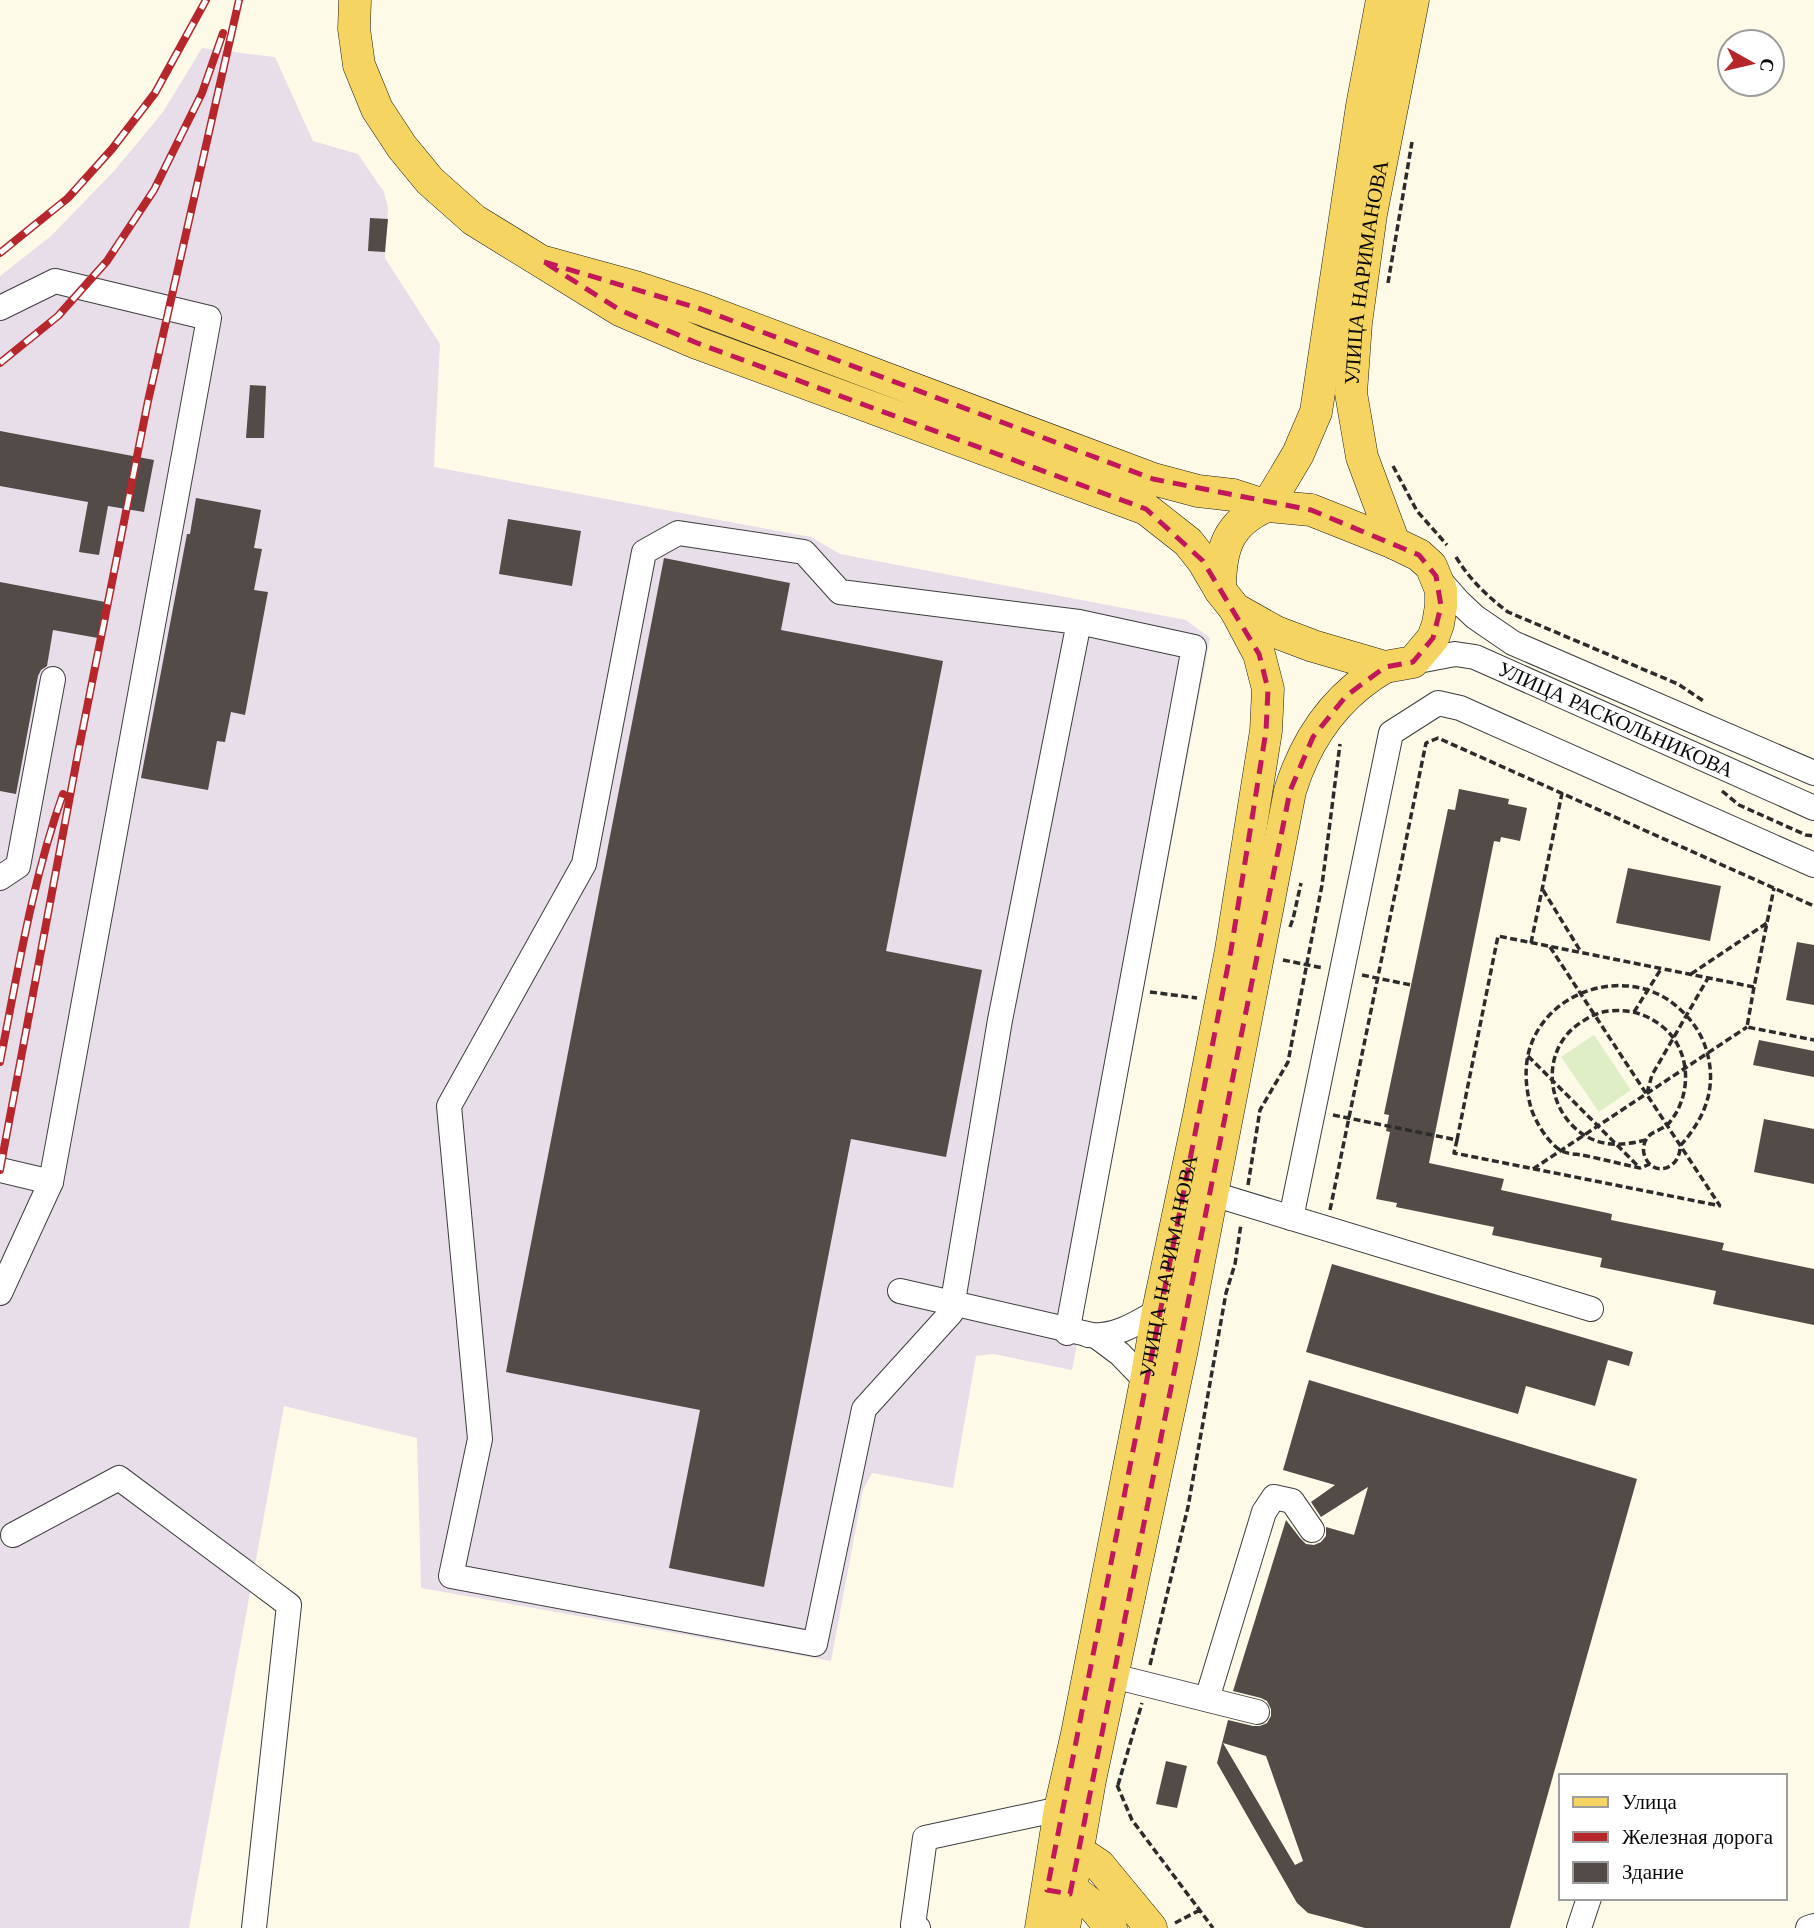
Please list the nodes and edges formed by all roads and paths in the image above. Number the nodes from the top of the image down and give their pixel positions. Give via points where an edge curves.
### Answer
1 (355, 0) edge
2 (1382, 0) edge
3 (1413, 0) edge
4 (1413, 137) dead end
5 (544, 262) junction
6 (1388, 287) dead end
7 (0, 307) edge
8 (1391, 462) dead end
9 (1267, 506) junction
10 (1394, 543) junction
11 (1449, 547) dead end
12 (1446, 566) junction
13 (1227, 600) junction
14 (1079, 622) junction
15 (1399, 664) junction
16 (53, 680) dead end
17 (1713, 707) dead end
18 (1340, 739) dead end
19 (1814, 773) edge
20 (1720, 789) dead end
21 (1562, 793) junction
22 (1814, 808) edge
23 (1814, 836) edge
24 (1814, 865) edge
25 (0, 878) edge
26 (1542, 888) junction
27 (1774, 888) junction
28 (1814, 906) edge
29 (1767, 923) junction
30 (1531, 943) junction
31 (1550, 947) junction
32 (1581, 953) junction
33 (1661, 969) junction
34 (1690, 975) junction
35 (1708, 978) junction
36 (1202, 986) dead end
37 (1754, 988) junction
38 (1648, 990) junction
39 (1145, 992) dead end
40 (1581, 993) junction
41 (1634, 1012) junction
42 (1595, 1014) junction
43 (1686, 1016) junction
44 (1747, 1027) junction
45 (1673, 1038) junction
46 (1814, 1040) edge
47 (1707, 1053) junction
48 (1528, 1056) junction
49 (1685, 1068) junction
50 (1552, 1080) junction
51 (1647, 1093) junction
52 (1313, 1111) junction
53 (1349, 1118) junction
54 (1667, 1125) junction
55 (1598, 1126) junction
56 (1584, 1135) junction
57 (1457, 1140) junction
58 (1646, 1140) junction
59 (1618, 1144) junction
60 (1680, 1146) junction
61 (1561, 1151) junction
62 (1650, 1164) junction
63 (1640, 1168) junction
64 (1533, 1169) junction
65 (0, 1170) edge
66 (51, 1182) junction
67 (1213, 1194) junction
68 (1245, 1204) junction
69 (1291, 1218) junction
70 (1326, 1229) junction
71 (900, 1291) dead end
72 (0, 1293) edge
73 (1591, 1309) dead end
74 (1158, 1311) junction
75 (951, 1313) junction
76 (1067, 1333) junction
77 (1096, 1336) junction
78 (1146, 1381) junction
79 (1312, 1530) dead end
80 (13, 1535) dead end
81 (1113, 1676) junction
82 (1147, 1684) junction
83 (1207, 1699) junction
84 (1257, 1712) dead end
85 (1110, 1784) dead end
86 (1118, 1786) junction
87 (1060, 1809) junction
88 (1065, 1853) junction
89 (1059, 1892) junction
90 (1588, 1900) edge
91 (1200, 1910) junction
92 (1814, 1926) edge
93 (254, 1928) edge
94 (918, 1928) edge
95 (1041, 1928) edge
96 (1064, 1928) edge
97 (1111, 1928) edge
98 (1151, 1928) edge
99 (1167, 1928) edge
100 (1213, 1928) edge
101 (1579, 1928) edge
102 (1808, 1928) edge

1 - 5 main road via 359,65 377,109 402,147 430,181 474,219
2 - 9 main road, УЛИЦА НАРИМАНОВА via 1316,412
3 - 10 main road, УЛИЦА НАРИМАНОВА via 1371,214 1351,393 1362,457
4 - 6 path
5 - 9 main road via 701,309 1153,479
5 - 13 main road, УЛИЦА НАРИМАНОВА via 620,310 697,343 1146,509 1188,542
7 - 66 street via 55,281 209,318
8 - 11 path via 1417,511
9 - 10 main road via 1311,510
9 - 13 main road via 1244,520 1227,541 1222,556
10 - 12 main road via 1431,566
12 - 15 main road, УЛИЦА НАРИМАНОВА via 1433,638
12 - 17 path via 1466,573 1508,612 1678,684
12 - 19 street, УЛИЦА РАСКОЛЬНИКОВА via 1459,602 1513,643
13 - 15 main road via 1289,636 1344,656
13 - 74 main road, УЛИЦА НАРИМАНОВА via 1259,654 1268,689 1266,731 1231,950
14 - 75 street via 1000,1020
14 - 75 street via 841,592 804,552 678,533 644,552 584,864 449,1106 481,1439 451,1576 815,1644 864,1409
14 - 76 street via 1194,646
15 - 22 street, УЛИЦА РАСКОЛЬНИКОВА via 1455,654 1475,657
15 - 67 main road, УЛИЦА НАРИМАНОВА via 1364,679 1329,714 1298,766 1276,858
16 - 25 street via 18,866
18 - 68 path via 1322,885 1288,1062 1260,1110
20 - 23 path via 1739,805
21 - 26 path
21 - 27 path
21 - 53 path via 1438,737 1426,743
24 - 52 street via 1460,708 1438,703 1391,733
26 - 30 path
26 - 32 path
27 - 28 path
27 - 29 path
29 - 34 path
29 - 37 path
30 - 31 path
30 - 57 path via 1498,936
31 - 32 path
31 - 40 path
32 - 33 path
33 - 34 path
33 - 38 path
34 - 35 path
35 - 37 path
35 - 43 path
36 - 39 path via 1197,999
37 - 44 path
38 - 40 path via 1614,985
38 - 41 path
38 - 43 path
40 - 42 path
40 - 48 path via 1553,1011 1539,1028
41 - 42 path
41 - 45 path via 1654,1020
42 - 50 path via 1562,1040
42 - 51 path
43 - 45 path
43 - 47 path
44 - 46 path
44 - 47 path
45 - 49 path
45 - 51 path
47 - 49 path
47 - 60 path via 1710,1086 1706,1108
48 - 50 path
48 - 61 path via 1527,1094 1533,1115
49 - 51 path
49 - 54 path via 1684,1095
50 - 55 path
50 - 56 path via 1558,1106
51 - 54 path
51 - 55 path
52 - 53 path
52 - 69 street
53 - 57 path
53 - 70 path
54 - 58 path
54 - 60 path
55 - 56 path
55 - 59 path
56 - 59 path
56 - 61 path
57 - 64 path via 1454,1153
58 - 59 path
58 - 62 path via 1644,1157
59 - 63 path
60 - 62 path via 1672,1166
60 - 64 path via 1721,1206
61 - 63 path
61 - 64 path
62 - 63 path
65 - 66 street
66 - 72 street
67 - 68 street
67 - 81 main road, УЛИЦА НАРИМАНОВА
68 - 69 street
68 - 82 path via 1188,1507
69 - 70 street
70 - 73 street
71 - 77 street
74 - 77 street via 1124,1330
74 - 78 main road, УЛИЦА НАРИМАНОВА
75 - 76 street
76 - 77 street
77 - 78 street
78 - 87 main road, УЛИЦА НАРИМАНОВА
79 - 83 street via 1292,1501 1274,1497 1264,1512
80 - 93 street via 119,1478 289,1605
81 - 82 street
81 - 88 main road, УЛИЦА НАРИМАНОВА via 1090,1780
82 - 83 street
82 - 86 path
83 - 84 street
85 - 86 path
86 - 91 path via 1132,1820
87 - 88 main road, УЛИЦА НАРИМАНОВА
87 - 94 street via 925,1839 913,1925
88 - 89 main road, УЛИЦА НАРИМАНОВА
88 - 98 main road via 1087,1857 1099,1865
89 - 95 main road, УЛИЦА НАРИМАНОВА
89 - 96 main road, УЛИЦА НАРИМАНОВА
89 - 97 main road via 1079,1895
90 - 101 street
91 - 99 path
91 - 100 path
92 - 102 street

